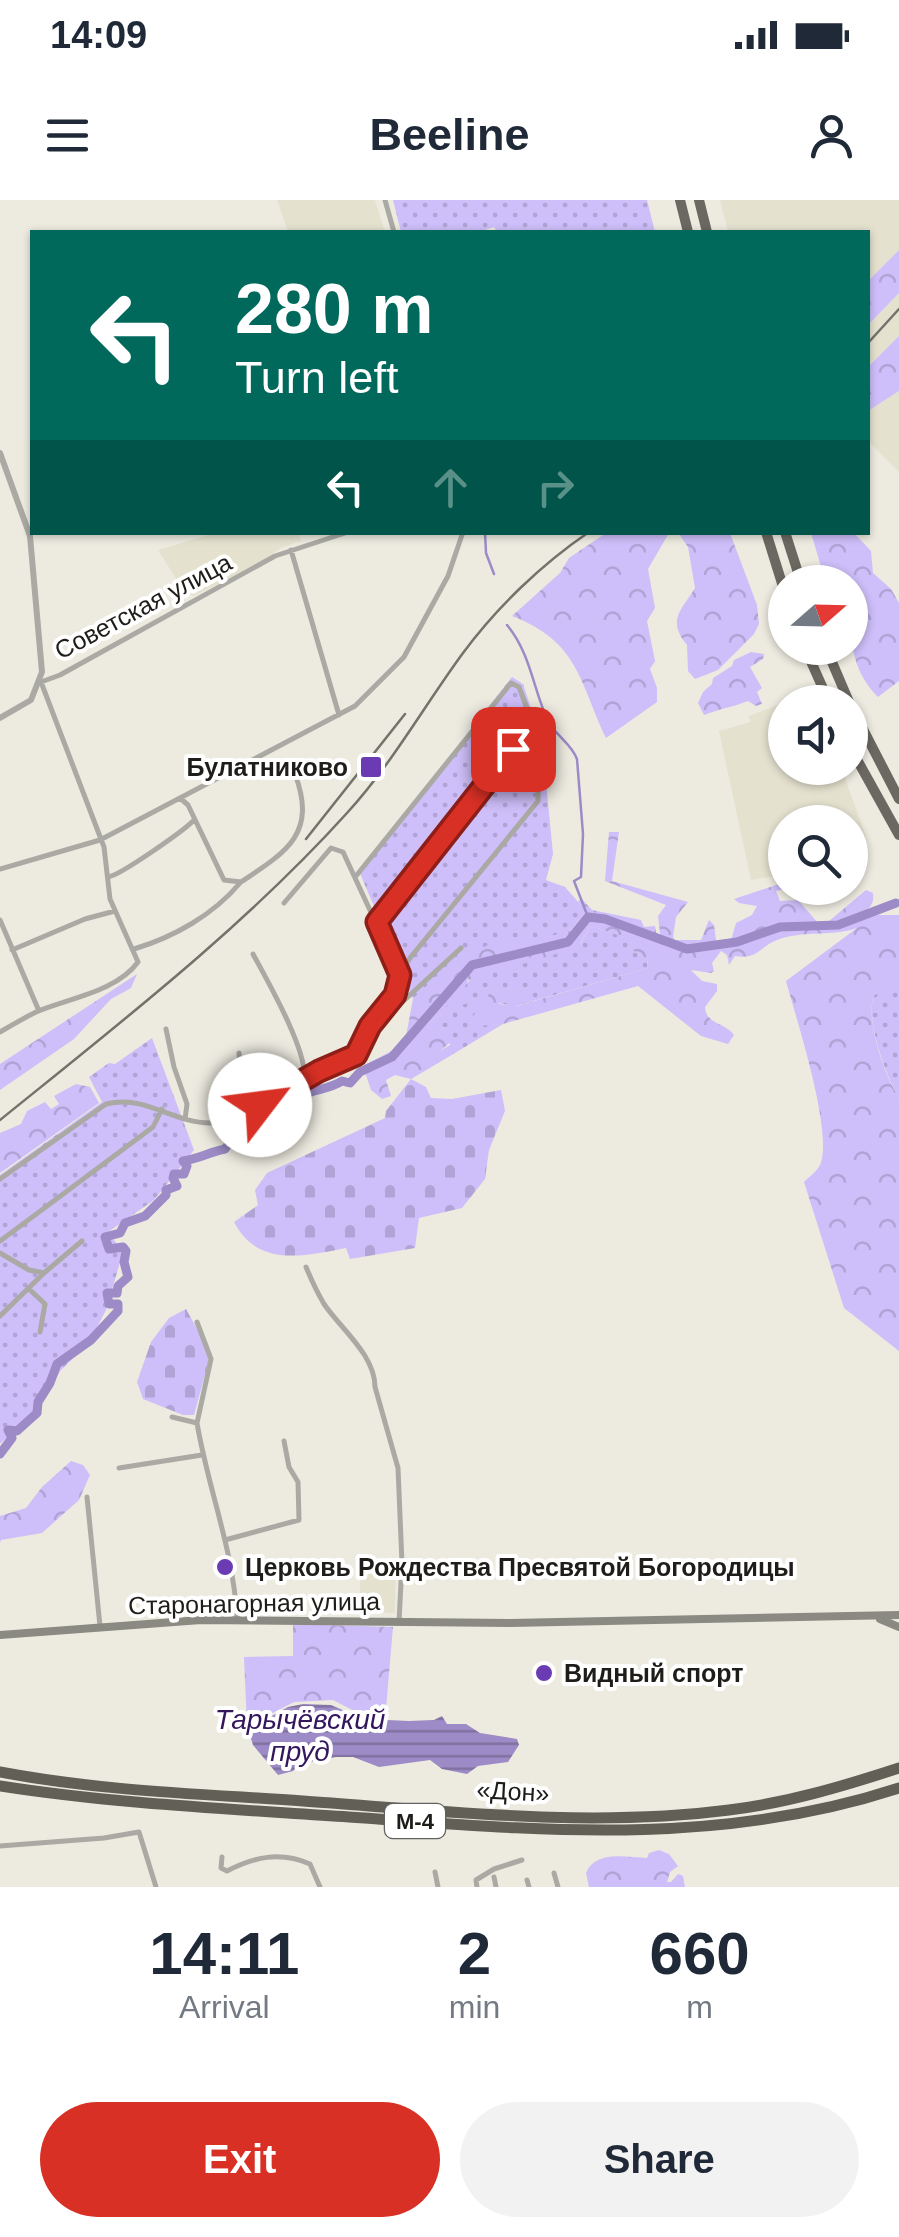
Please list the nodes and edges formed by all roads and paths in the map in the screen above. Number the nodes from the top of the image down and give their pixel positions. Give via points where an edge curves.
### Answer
1 (385, 200) edge
2 (680, 200) edge
3 (699, 200) edge
4 (393, 230) edge
5 (688, 230) edge
6 (706, 230) edge
7 (0, 453) edge
8 (338, 535) edge
9 (462, 535) edge
10 (767, 535) edge
11 (786, 535) edge
12 (291, 550) junction
13 (776, 565) edge
14 (796, 565) edge
15 (41, 682) junction
16 (339, 715) junction
17 (0, 718) edge
18 (533, 726) junction
19 (868, 738) edge
20 (295, 774) dead end
21 (868, 779) edge
22 (180, 798) junction
23 (899, 799) edge
24 (193, 820) junction
25 (899, 835) edge
26 (100, 840) junction
27 (0, 869) edge
28 (356, 876) junction
29 (108, 877) junction
30 (241, 882) junction
31 (284, 903) dead end
32 (115, 911) junction
33 (0, 920) edge
34 (377, 922) junction
35 (461, 948) dead end
36 (134, 949) junction
37 (12, 950) junction
38 (254, 954) dead end
39 (400, 975) junction
40 (390, 1003) junction
41 (39, 1011) junction
42 (166, 1029) dead end
43 (0, 1032) edge
44 (240, 1053) dead end
45 (304, 1080) junction
46 (162, 1109) junction
47 (250, 1110) junction
48 (185, 1118) junction
49 (0, 1179) edge
50 (0, 1240) edge
51 (82, 1241) dead end
52 (0, 1253) edge
53 (306, 1266) dead end
54 (44, 1273) junction
55 (28, 1288) junction
56 (0, 1316) edge
57 (197, 1322) dead end
58 (40, 1332) dead end
59 (172, 1417) dead end
60 (197, 1423) junction
61 (284, 1441) dead end
62 (202, 1455) junction
63 (119, 1468) dead end
64 (87, 1498) dead end
65 (225, 1540) junction
66 (866, 1617) junction
67 (236, 1620) junction
68 (899, 1621) edge
69 (400, 1622) junction
70 (100, 1626) junction
71 (0, 1635) edge
72 (899, 1768) edge
73 (0, 1772) edge
74 (0, 1786) edge
75 (899, 1788) edge
76 (0, 1846) edge
77 (222, 1857) dead end
78 (522, 1860) dead end
79 (435, 1872) dead end
80 (554, 1873) dead end
81 (494, 1877) dead end
82 (156, 1887) edge
83 (320, 1887) edge
84 (438, 1887) edge
85 (477, 1887) edge
86 (496, 1887) edge
87 (558, 1887) edge

1 - 4 street
2 - 5 highway
3 - 6 highway
7 - 15 street, Советская улица via 30,536
8 - 12 street, Советская улица
9 - 16 street via 404,656
10 - 13 highway
11 - 14 highway
12 - 15 street, Советская улица
12 - 16 street
15 - 17 street, Советская улица via 31,700
15 - 26 street
16 - 22 street
18 - 28 street via 519,687 511,683
18 - 34 street
18 - 39 street via 539,740 538,801
19 - 23 highway
20 - 30 street via 304,805 299,834
21 - 25 highway
22 - 24 street
22 - 26 street
24 - 29 street via 120,875
24 - 30 street via 224,880
26 - 27 street
26 - 29 street
28 - 31 street via 343,852 331,848
28 - 34 street
29 - 32 street
30 - 36 street via 178,933
32 - 36 street
32 - 37 street
33 - 37 street
34 - 39 street
35 - 40 street via 398,1006
36 - 41 street via 138,962 131,972
37 - 41 street
38 - 45 street via 305,1066
39 - 40 street
40 - 45 street via 356,1055
41 - 43 street
42 - 48 street
44 - 47 street
45 - 47 street
46 - 48 street
46 - 49 street via 123,1100 106,1104
46 - 50 street via 153,1127
47 - 48 street via 220,1122
51 - 54 street
52 - 54 street
53 - 69 street via 322,1301 375,1374 398,1468
54 - 55 street
55 - 56 street
55 - 58 street via 45,1304
57 - 60 street via 211,1359
59 - 60 street
60 - 62 street
61 - 65 street via 298,1482 299,1520
62 - 63 street
62 - 65 street
64 - 70 street
65 - 67 street
66 - 68 main road
66 - 68 main road
66 - 69 main road, Старонагорная улица
67 - 69 main road, Старонагорная улица
67 - 70 main road, Старонагорная улица
70 - 71 main road, Старонагорная улица
72 - 73 highway, «Дон» / М-4 via 797,1798 636,1818 260,1798
74 - 75 highway, «Дон» / М-4 via 151,1804 626,1831 797,1816
76 - 82 street via 139,1832
77 - 83 street via 227,1871 257,1856 297,1858 310,1864
78 - 85 street via 483,1874
79 - 84 street
80 - 87 street
81 - 86 street

